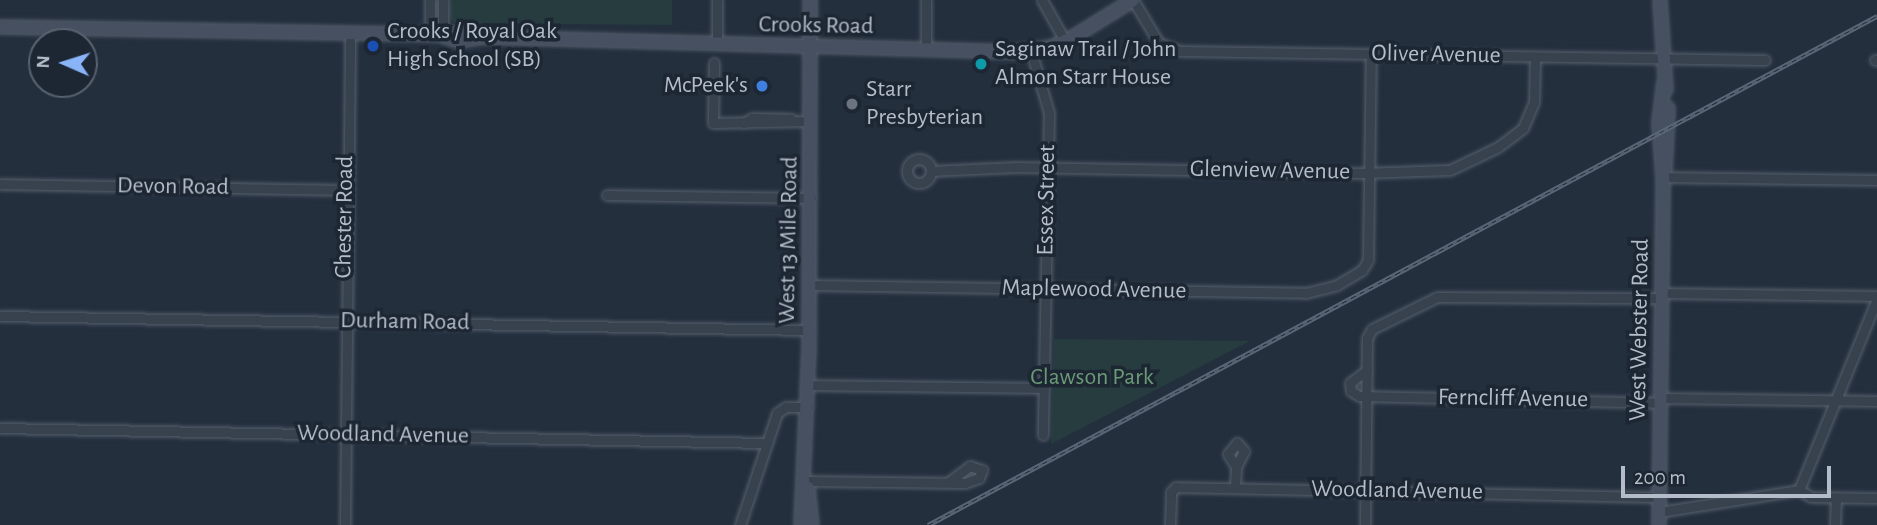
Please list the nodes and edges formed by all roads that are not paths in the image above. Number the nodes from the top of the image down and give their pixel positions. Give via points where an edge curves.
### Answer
1 (430, 0) edge
2 (443, 0) edge
3 (717, 0) edge
4 (810, 0) edge
5 (926, 0) edge
6 (1042, 0) edge
7 (1133, 0) edge
8 (1660, 0) edge
9 (0, 27) edge
10 (350, 34) junction
11 (437, 35) junction
12 (1065, 41) junction
13 (717, 43) junction
14 (809, 47) junction
15 (926, 49) junction
16 (1031, 51) junction
17 (1371, 55) junction
18 (1535, 57) junction
19 (1664, 59) junction
20 (1765, 60) dead end
21 (714, 63) dead end
22 (810, 121) junction
23 (1048, 168) junction
24 (931, 172) dead end
25 (1370, 172) junction
26 (1663, 177) junction
27 (1877, 180) edge
28 (0, 184) edge
29 (346, 190) junction
30 (607, 195) dead end
31 (811, 198) junction
32 (809, 285) junction
33 (1045, 289) junction
34 (1662, 296) junction
35 (1877, 298) edge
36 (0, 316) edge
37 (346, 321) junction
38 (809, 330) junction
39 (1367, 370) junction
40 (808, 385) junction
41 (1044, 388) junction
42 (1366, 396) junction
43 (1660, 400) junction
44 (1835, 400) junction
45 (1877, 401) edge
46 (808, 407) junction
47 (0, 428) edge
48 (347, 434) junction
49 (1044, 435) dead end
50 (767, 443) junction
51 (1236, 467) dead end
52 (806, 481) junction
53 (948, 482) dead end
54 (1236, 488) junction
55 (1365, 490) junction
56 (1799, 490) junction
57 (1659, 498) junction
58 (1836, 498) junction
59 (1877, 498) edge
60 (1659, 518) edge
61 (345, 525) edge
62 (740, 525) edge
63 (801, 525) edge
64 (812, 525) edge
65 (1170, 525) edge
66 (1365, 525) edge
67 (1835, 525) edge

1 - 11 street
2 - 11 street
3 - 13 street
4 - 14 main road, West 13 Mile Road
5 - 15 street
6 - 12 street
7 - 12 main road, Crooks Road
7 - 17 street, Oliver Avenue via 1159,43 1168,49
8 - 19 main road, West Webster Road
9 - 10 main road, Crooks Road
10 - 11 main road, Crooks Road
10 - 29 street, Chester Road
11 - 13 main road, Crooks Road via 473,32 484,37
12 - 16 main road, Crooks Road
13 - 14 main road, Crooks Road
14 - 15 main road, Crooks Road
14 - 22 main road, West 13 Mile Road
15 - 16 main road, Crooks Road
16 - 23 street, Essex Street via 1048,107
17 - 18 street, Oliver Avenue
17 - 25 street
18 - 19 street, Oliver Avenue
18 - 25 street, Glenview Avenue via 1532,110 1523,128 1506,143 1450,170
19 - 20 street, Oliver Avenue
19 - 26 main road, West Webster Road via 1668,144
21 - 22 street via 713,123 744,123 752,118
22 - 31 main road, West 13 Mile Road
23 - 24 street, Glenview Avenue
23 - 25 street, Glenview Avenue
23 - 33 street, Essex Street
25 - 33 street, Maplewood Avenue via 1368,260 1362,270 1337,285 1306,293
26 - 27 street
26 - 34 main road, West Webster Road
28 - 29 street, Devon Road
29 - 37 street, Chester Road
30 - 31 street
31 - 32 main road, West 13 Mile Road
32 - 33 street, Maplewood Avenue
32 - 38 main road, West 13 Mile Road
33 - 41 street, Essex Street
34 - 35 street
34 - 39 street via 1437,296 1372,329
34 - 43 main road, West Webster Road
35 - 44 street
36 - 37 street, Durham Road
37 - 38 street, Durham Road
37 - 48 street, Chester Road
38 - 40 main road, West 13 Mile Road
39 - 42 street
39 - 42 street via 1349,385 1356,395
40 - 41 street
40 - 46 main road, West 13 Mile Road
41 - 49 street, Essex Street
42 - 43 street, Ferncliff Avenue
42 - 55 street
43 - 44 street, Ferncliff Avenue
43 - 57 main road, West Webster Road
44 - 45 street, Ferncliff Avenue
44 - 56 street
46 - 50 street via 781,409
46 - 52 main road, West 13 Mile Road
47 - 48 street, Woodland Avenue
48 - 50 street, Woodland Avenue
48 - 61 street, Chester Road
50 - 62 street
51 - 54 street
52 - 53 street
52 - 63 main road, West 13 Mile Road
52 - 64 main road, West 13 Mile Road
54 - 55 street, Woodland Avenue
54 - 65 street, Woodland Avenue via 1172,488
55 - 57 street, Woodland Avenue
55 - 66 street
56 - 58 street via 1811,498
56 - 60 street
57 - 60 main road, West Webster Road
58 - 59 street
58 - 67 street

